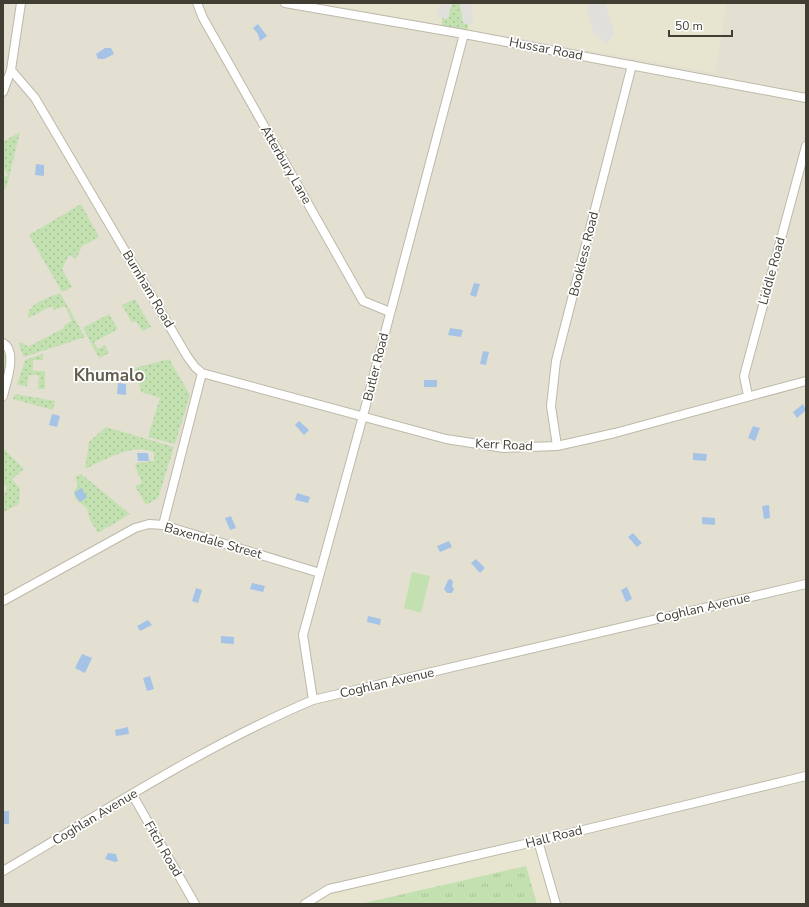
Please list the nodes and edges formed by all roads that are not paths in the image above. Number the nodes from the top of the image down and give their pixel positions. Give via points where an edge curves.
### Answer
1 (20, 3) edge
2 (197, 3) edge
3 (286, 3) edge
4 (464, 34) junction
5 (632, 65) junction
6 (11, 70) junction
7 (3, 92) edge
8 (806, 98) edge
9 (806, 146) edge
10 (390, 312) junction
11 (3, 343) edge
12 (202, 372) junction
13 (806, 381) edge
14 (3, 396) edge
15 (748, 396) junction
16 (363, 416) junction
17 (557, 446) junction
18 (163, 525) junction
19 (320, 573) junction
20 (806, 584) edge
21 (3, 601) edge
22 (313, 700) junction
23 (806, 776) edge
24 (132, 794) junction
25 (538, 841) junction
26 (3, 871) edge
27 (195, 904) edge
28 (305, 904) edge
29 (556, 904) edge

1 - 6 street
2 - 10 street, Atterbury Lane via 203,18 363,301
3 - 4 street, Hussar Road
4 - 5 street, Hussar Road
4 - 10 street, Butler Road
5 - 8 street, Hussar Road
5 - 17 street, Bookless Road via 556,361 551,406
6 - 7 street
6 - 12 street, Burnham Road via 35,98 187,356
9 - 15 street, Liddle Road via 744,376
10 - 16 street, Butler Road
11 - 14 street via 9,350 10,363
12 - 16 street, Kerr Road
12 - 18 street
13 - 15 street, Kerr Road
15 - 17 street, Kerr Road
16 - 17 street, Kerr Road via 471,444 504,448
16 - 19 street, Butler Road
18 - 19 street, Baxendale Street
18 - 21 street, Baxendale Street via 149,524 135,528
19 - 22 street, Butler Road via 303,634
20 - 22 street, Coghlan Avenue
22 - 24 street, Coghlan Avenue via 224,741
23 - 25 street, Hall Road
24 - 26 street, Coghlan Avenue
24 - 27 street, Fitch Road
25 - 28 street, Hall Road via 329,889
25 - 29 street

